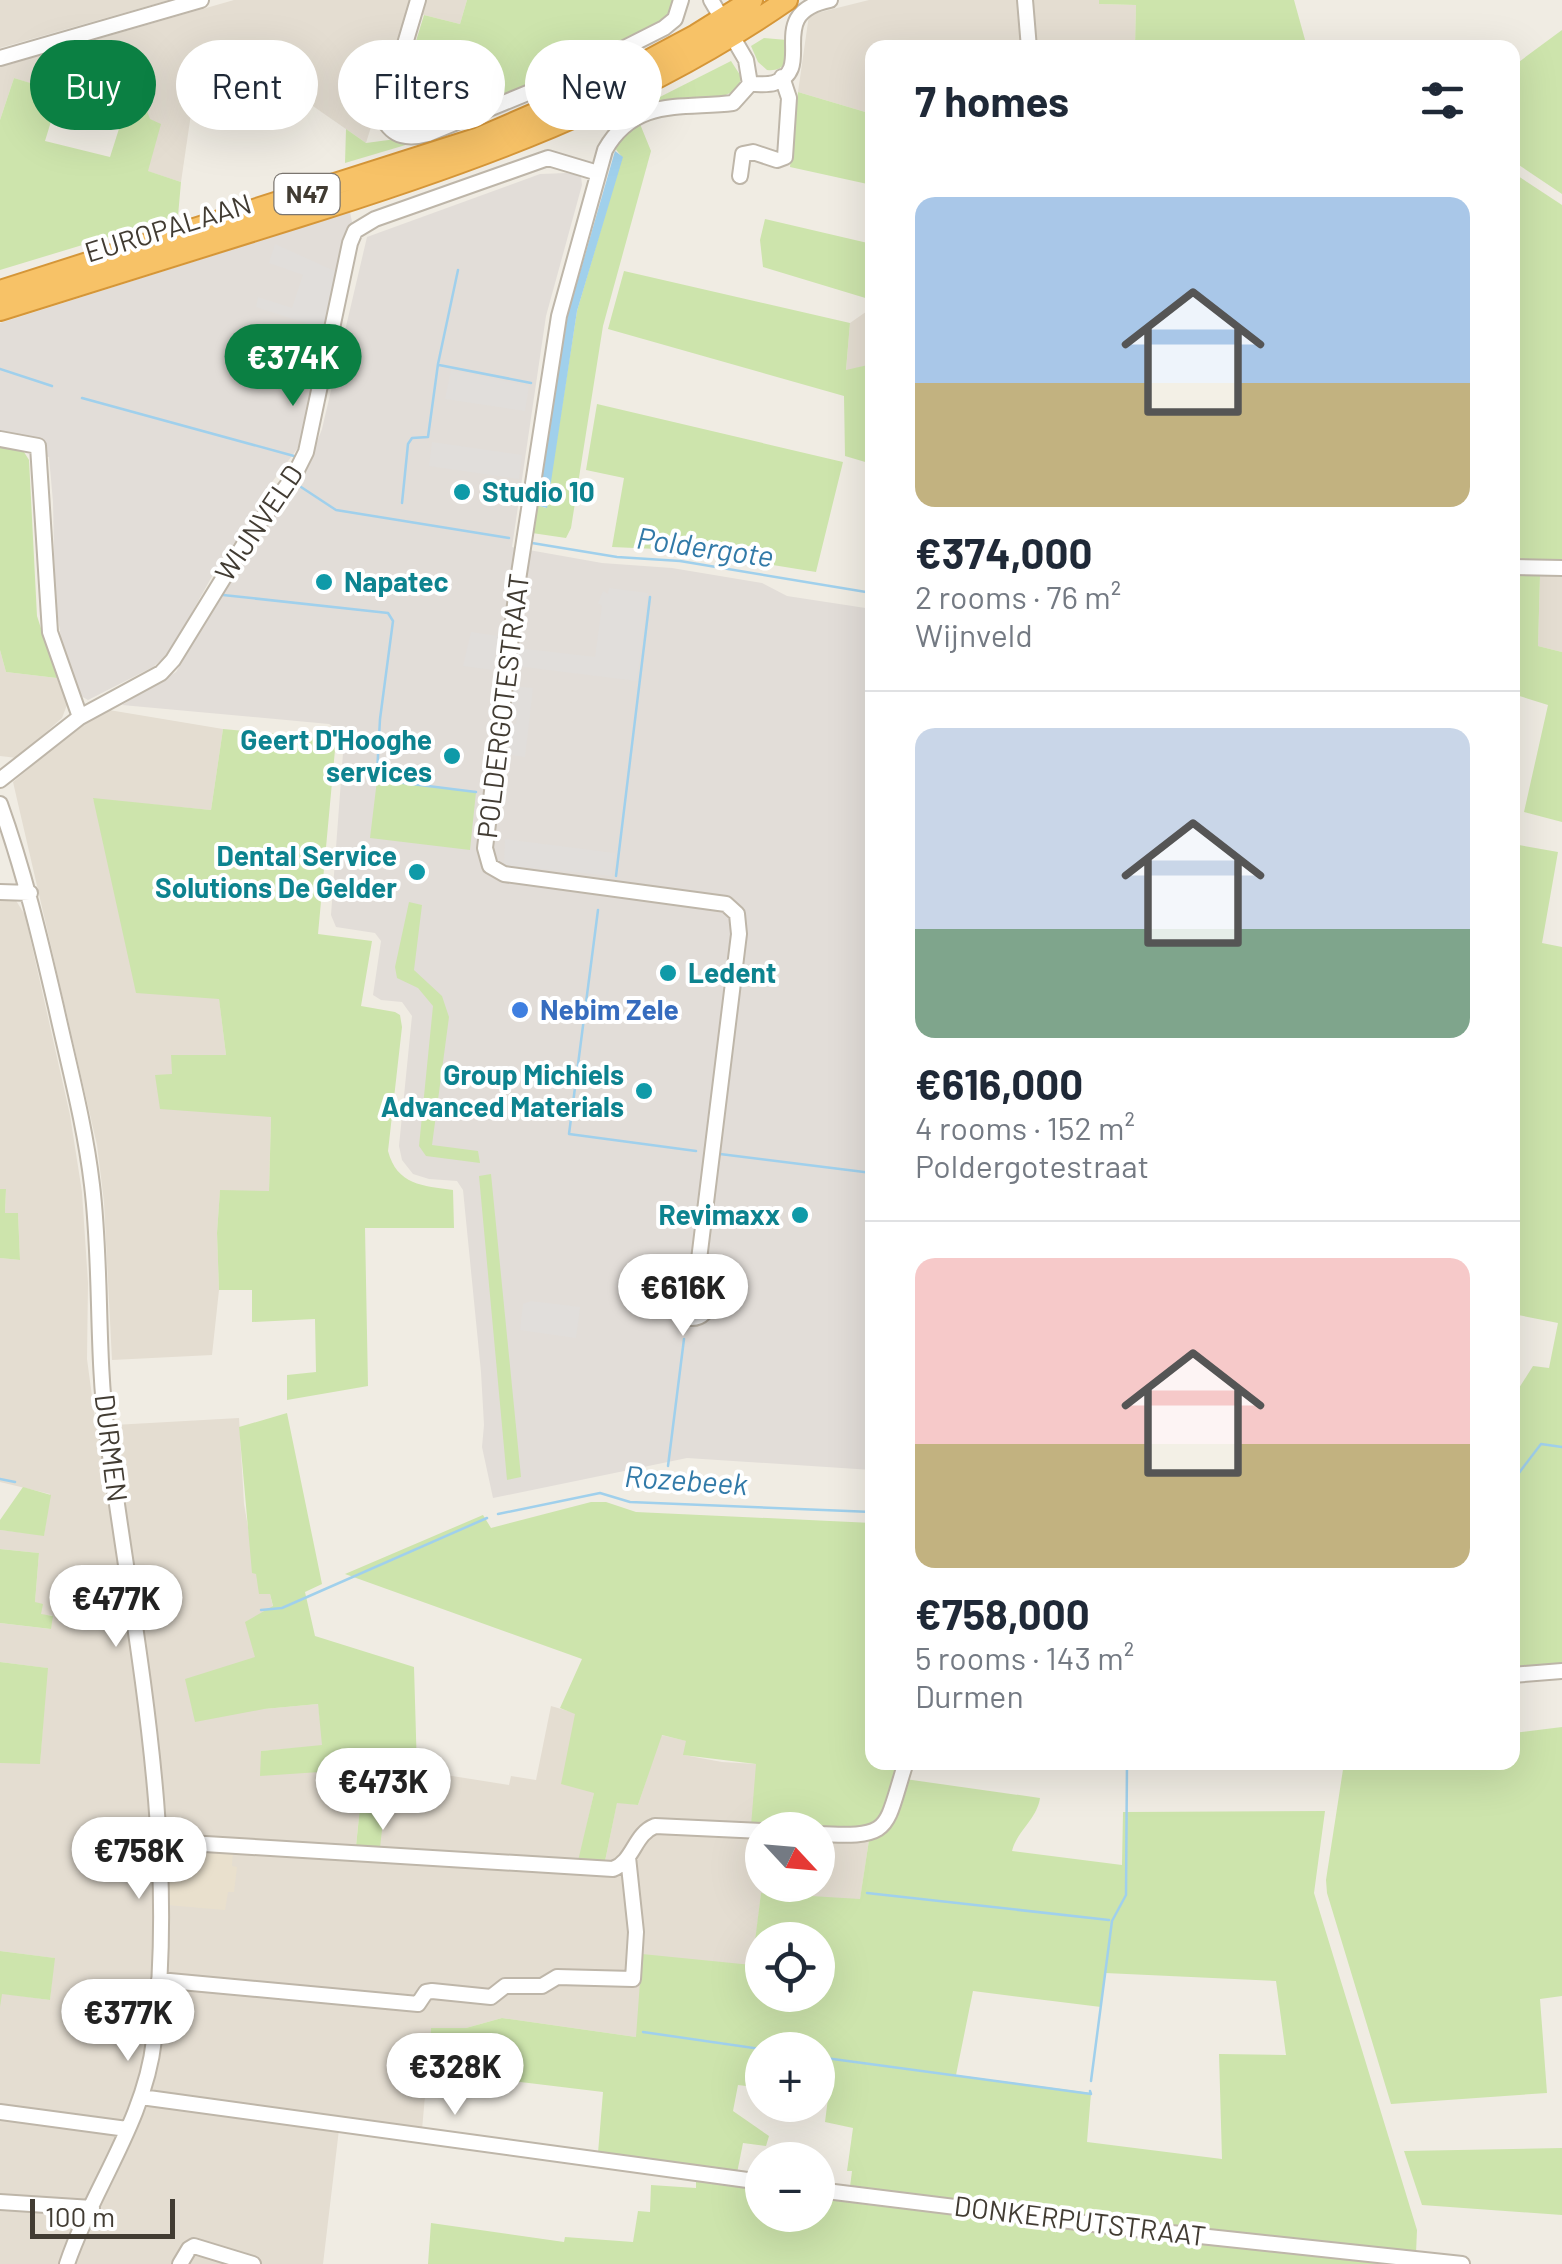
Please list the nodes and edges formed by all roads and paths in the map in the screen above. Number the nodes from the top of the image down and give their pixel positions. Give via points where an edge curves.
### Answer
1 (201, 0) edge
2 (418, 0) edge
3 (682, 0) edge
4 (711, 0) edge
5 (752, 0) edge
6 (787, 0) edge
7 (830, 0) edge
8 (1025, 0) edge
9 (727, 28) junction
10 (1028, 40) edge
11 (0, 58) edge
12 (750, 77) junction
13 (782, 77) junction
14 (598, 172) junction
15 (740, 176) dead end
16 (0, 291) edge
17 (0, 310) edge
18 (0, 439) edge
19 (1520, 568) edge
20 (1562, 568) edge
21 (80, 717) junction
22 (0, 780) edge
23 (0, 804) edge
24 (0, 892) edge
25 (30, 894) junction
26 (696, 1284) dead end
27 (1562, 1671) edge
28 (1520, 1674) edge
29 (903, 1770) edge
30 (745, 1829) edge
31 (835, 1835) edge
32 (156, 1841) junction
33 (628, 1858) junction
34 (159, 1980) junction
35 (141, 2097) junction
36 (0, 2112) edge
37 (127, 2130) junction
38 (745, 2180) edge
39 (835, 2192) edge
40 (0, 2202) edge
41 (92, 2208) junction
42 (66, 2264) edge
43 (180, 2264) edge
44 (254, 2264) edge
45 (1462, 2264) edge

1 - 11 street
2 - 3 street via 383,118 405,137 428,134 569,76 664,28
4 - 9 street
5 - 9 highway, EUROPALAAN / N47
6 - 9 highway, EUROPALAAN / N47
7 - 13 street via 801,12 794,59
8 - 10 street
9 - 12 street
9 - 16 highway, EUROPALAAN / N47 via 479,138
9 - 17 highway, EUROPALAAN / N47 via 611,103 484,156
12 - 13 street
12 - 14 street, POLDERGOTESTRAAT via 733,102 668,106 626,125 612,138
13 - 15 street via 790,98 785,156 743,154
14 - 21 street, WIJNVELD via 548,158 356,231 306,452 294,476 174,660 161,674
14 - 26 street, POLDERGOTESTRAAT via 559,316 518,580 486,856 504,874 726,904 737,914
18 - 21 street via 38,446 50,632
19 - 20 street
21 - 22 street, WIJNVELD
23 - 25 street, DURMEN
24 - 25 street
25 - 32 street, DURMEN via 92,1186 106,1430 133,1606
27 - 28 street
29 - 31 street via 886,1822 874,1833
30 - 33 street via 654,1826
32 - 33 street via 613,1869
32 - 34 street, DURMEN
33 - 34 street via 633,1979 557,1977 542,1986 506,1986 491,1997 432,1991 418,2004
34 - 35 street, DURMEN
35 - 37 street, DURMEN
35 - 38 street
36 - 37 street
37 - 41 street, DURMEN
39 - 45 street, DONKERPUTSTRAAT
40 - 41 street
41 - 42 street, DURMEN
43 - 44 street via 194,2246

